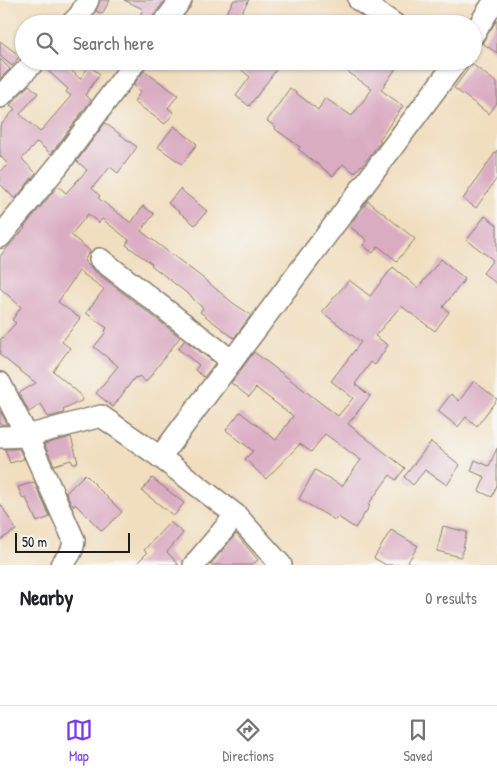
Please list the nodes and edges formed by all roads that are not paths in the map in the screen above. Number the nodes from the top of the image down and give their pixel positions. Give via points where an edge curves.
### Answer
1 (88, 0) edge
2 (181, 0) edge
3 (360, 0) edge
4 (495, 0) edge
5 (80, 15) edge
6 (170, 15) edge
7 (381, 15) edge
8 (482, 20) edge
9 (26, 70) edge
10 (129, 70) edge
11 (448, 70) edge
12 (0, 97) edge
13 (0, 237) edge
14 (100, 259) dead end
15 (232, 361) junction
16 (0, 384) edge
17 (27, 436) junction
18 (0, 438) edge
19 (160, 457) junction
20 (236, 515) junction
21 (61, 565) edge
22 (194, 565) edge
23 (281, 565) edge

1 - 5 street
2 - 6 street
3 - 7 street
4 - 8 street
9 - 12 street
10 - 13 street
11 - 15 street
14 - 15 street
15 - 19 street
16 - 17 street
17 - 18 street
17 - 19 street via 100,416
17 - 21 street via 74,540 70,555
19 - 20 street
20 - 22 street
20 - 23 street

